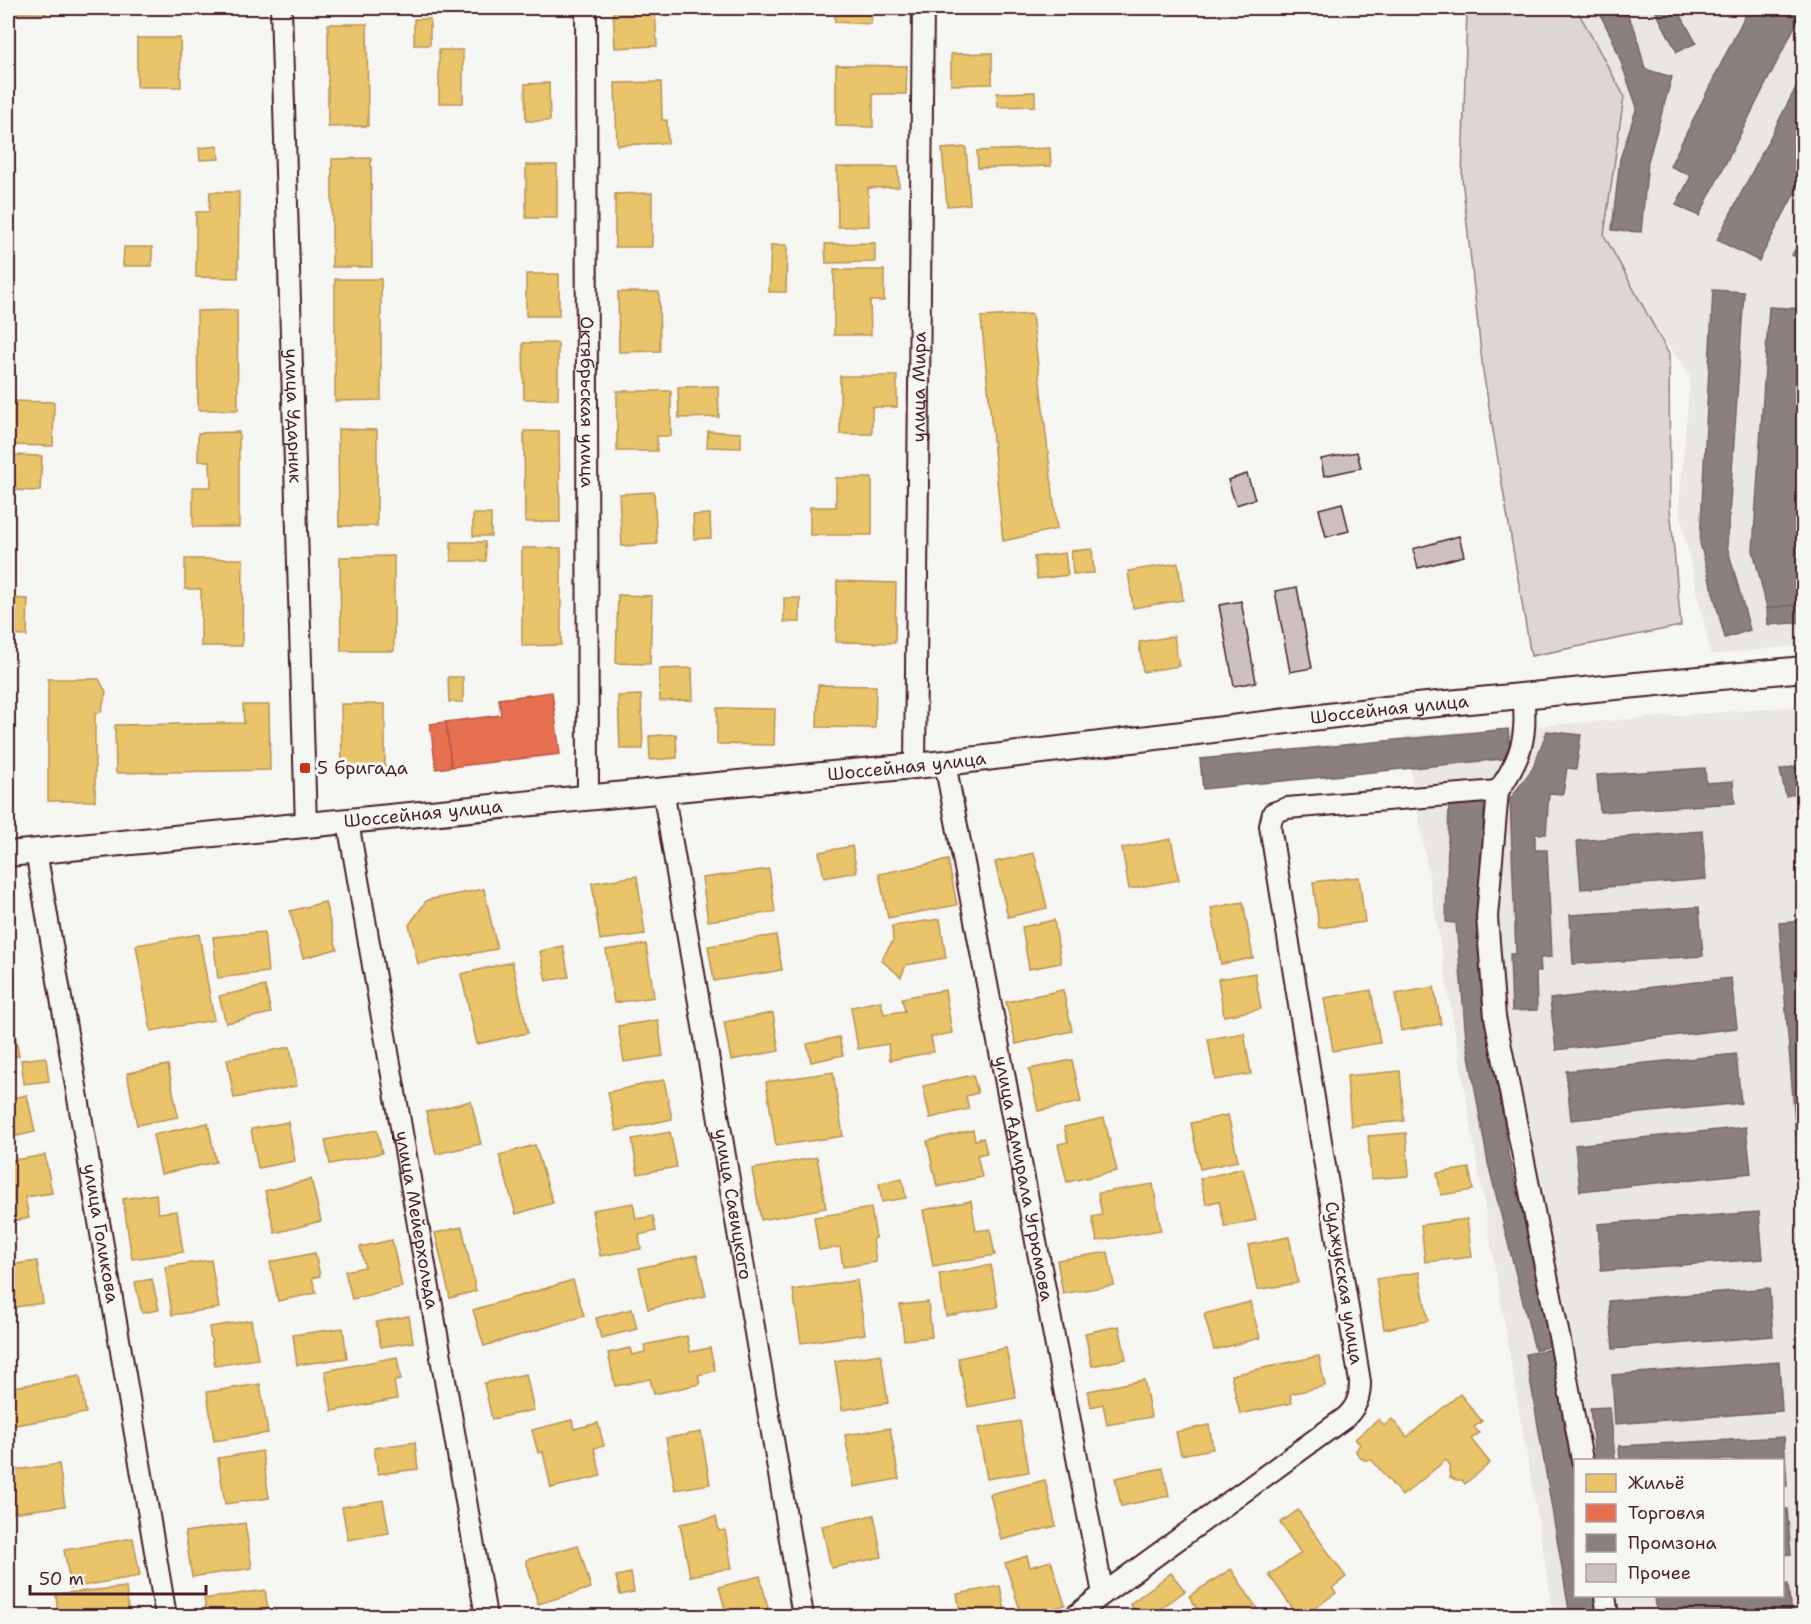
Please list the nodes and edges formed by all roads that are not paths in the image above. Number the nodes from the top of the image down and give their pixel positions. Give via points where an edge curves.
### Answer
1 (281, 8) edge
2 (586, 8) edge
3 (923, 8) edge
4 (1803, 669) edge
5 (1523, 696) junction
6 (945, 763) junction
7 (915, 765) junction
8 (663, 790) junction
9 (1498, 791) junction
10 (588, 797) junction
11 (348, 822) junction
12 (306, 825) junction
13 (36, 851) junction
14 (8, 854) edge
15 (1582, 1459) edge
16 (1103, 1594) junction
17 (1605, 1597) edge
18 (166, 1617) edge
19 (486, 1617) edge
20 (802, 1617) edge
21 (1075, 1617) edge
22 (1608, 1617) edge

1 - 12 street, улица Ударник
2 - 10 street, Октябрьская улица
3 - 7 street, улица Мира
4 - 5 street, Шоссейная улица
5 - 6 street, Шоссейная улица
5 - 9 street via 1523,745 1513,770
6 - 7 street, Шоссейная улица
6 - 16 street, улица Адмирала Угрюмова
7 - 8 street, Шоссейная улица
8 - 10 street, Шоссейная улица
8 - 20 street, улица Савицкого
9 - 15 street via 1487,917 1495,1017
9 - 16 street, Суджукская улица via 1287,808 1273,813 1270,826 1360,1395 1346,1417
10 - 11 street, Шоссейная улица
11 - 12 street, Шоссейная улица
11 - 19 street, улица Мейерхольда
12 - 13 street, Шоссейная улица
13 - 14 street, Шоссейная улица
13 - 18 street, улица Голикова
16 - 21 street, Суджукская улица
17 - 22 street

